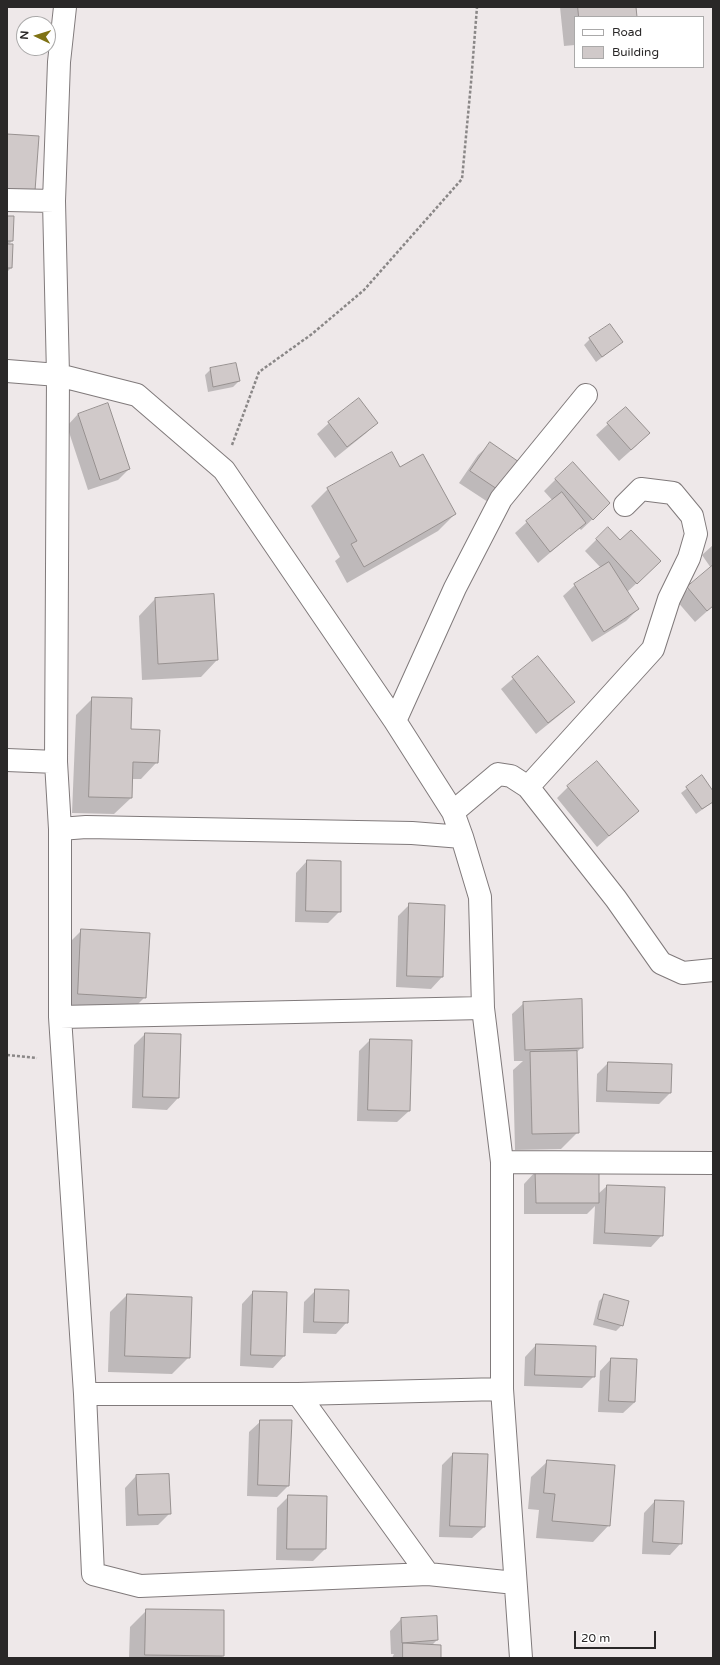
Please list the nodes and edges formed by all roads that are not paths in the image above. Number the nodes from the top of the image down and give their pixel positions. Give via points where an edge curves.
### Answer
1 (65, 7) edge
2 (7, 200) edge
3 (54, 201) junction
4 (7, 371) edge
5 (58, 375) junction
6 (586, 395) dead end
7 (625, 504) dead end
8 (395, 721) junction
9 (7, 760) edge
10 (56, 762) junction
11 (528, 787) junction
12 (453, 812) junction
13 (60, 829) junction
14 (462, 837) junction
15 (713, 970) edge
16 (483, 1008) junction
17 (60, 1016) junction
18 (502, 1162) junction
19 (713, 1163) edge
20 (502, 1389) junction
21 (85, 1394) junction
22 (298, 1394) junction
23 (428, 1574) junction
24 (515, 1583) junction
25 (521, 1658) edge

1 - 3 street via 59,62
2 - 3 street
3 - 5 street
4 - 5 street
5 - 8 street via 137,396 224,470
5 - 10 street
6 - 8 street via 501,499 455,588
7 - 11 street via 642,489 673,493 692,516 696,534 689,558 669,599 653,649
8 - 12 street
9 - 10 street
10 - 13 street
11 - 12 street via 511,776 498,774
11 - 15 street via 616,899 661,963 683,973
12 - 14 street
13 - 14 street via 86,827 404,833
13 - 17 street
14 - 16 street via 480,897
16 - 17 street
16 - 18 street
17 - 21 street
18 - 19 street
18 - 20 street
20 - 22 street
20 - 24 street
21 - 22 street
21 - 23 street via 93,1574 140,1586
22 - 23 street
23 - 24 street
24 - 25 street

